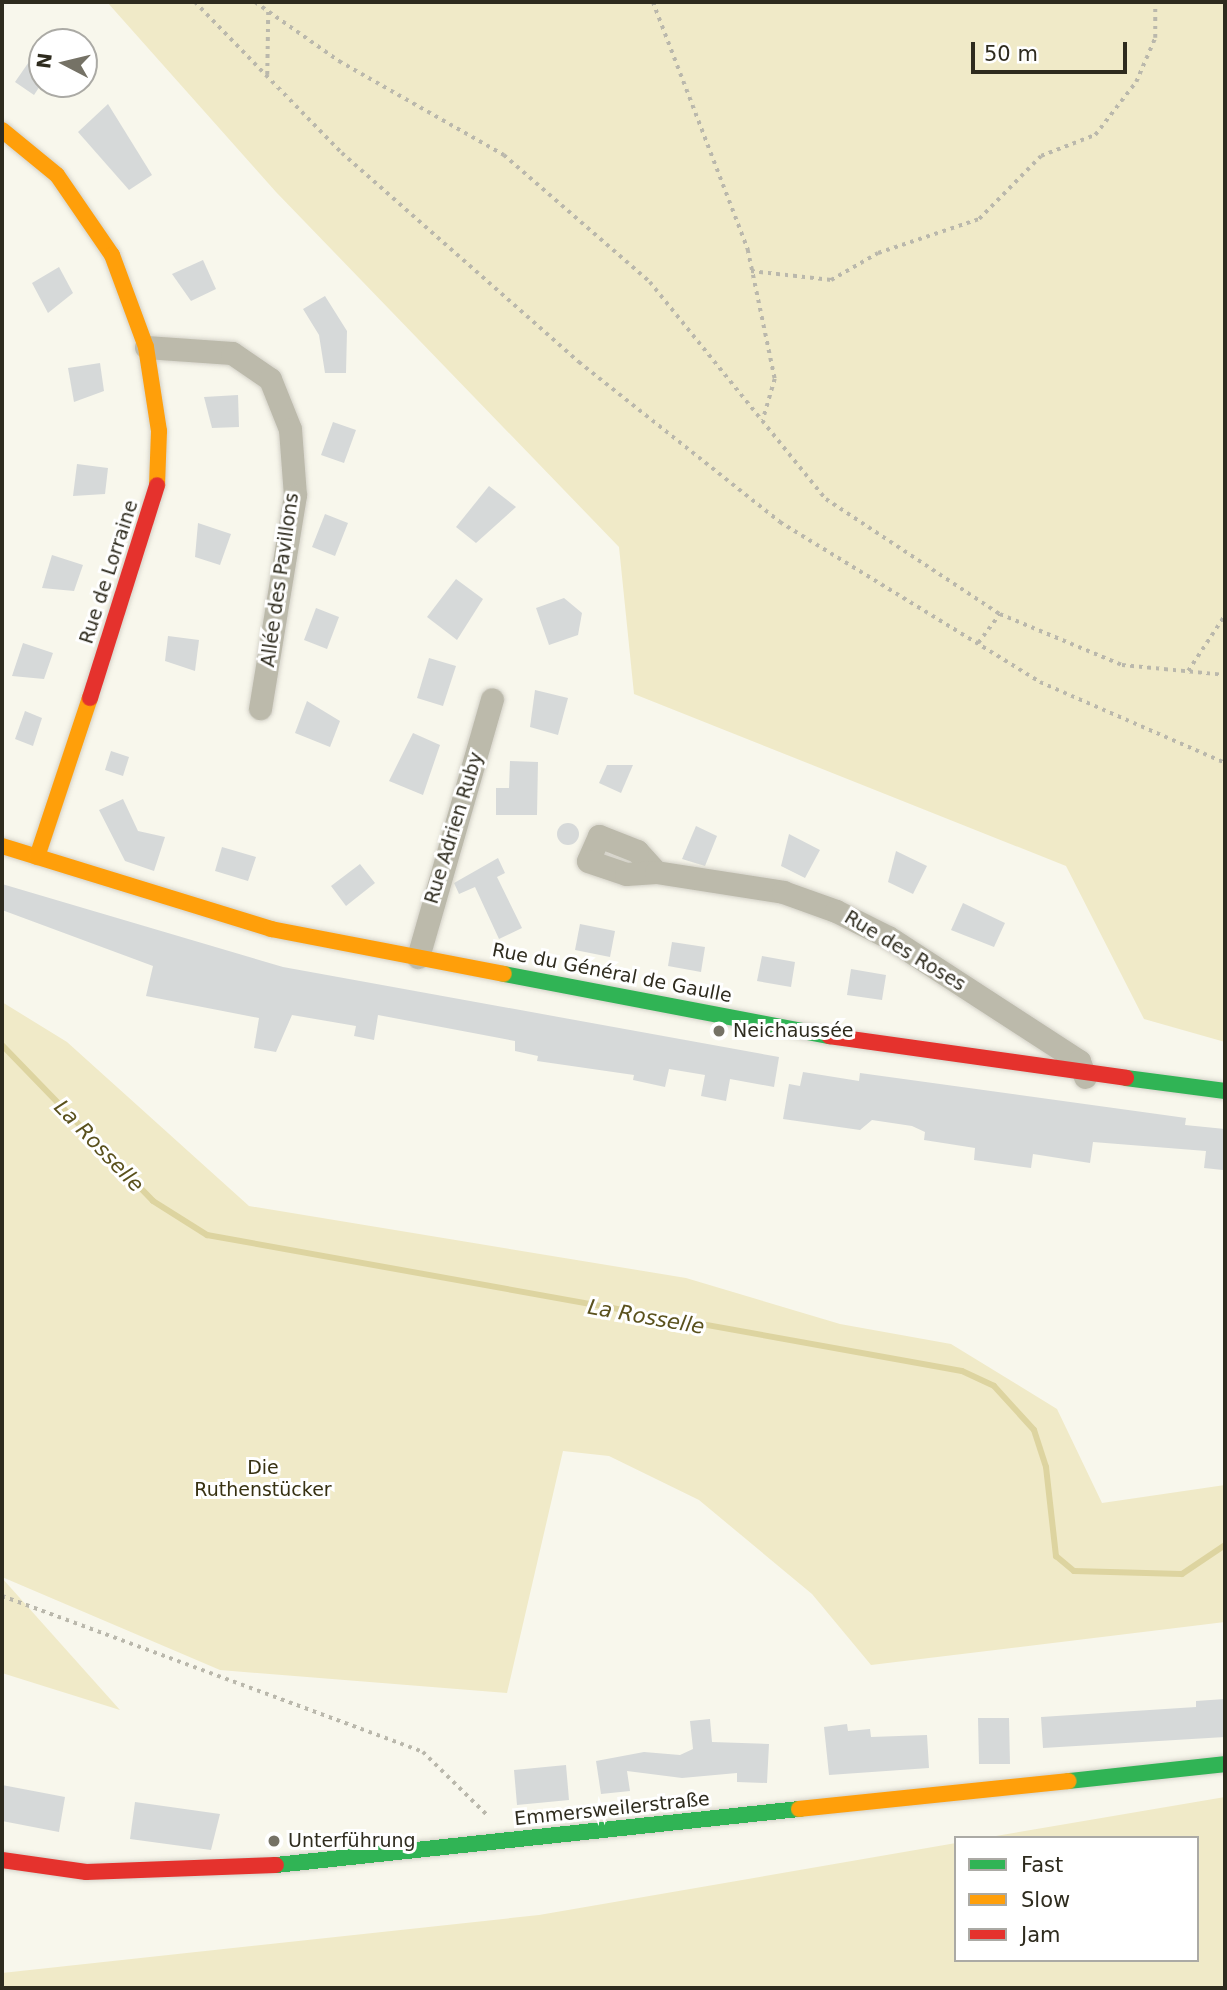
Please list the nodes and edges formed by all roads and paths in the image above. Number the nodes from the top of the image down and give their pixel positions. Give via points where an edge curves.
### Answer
1 (195, 2) edge
2 (255, 2) edge
3 (653, 2) edge
4 (1155, 2) edge
5 (268, 11) junction
6 (267, 76) junction
7 (2, 130) edge
8 (751, 271) junction
9 (146, 347) junction
10 (763, 420) junction
11 (1000, 614) junction
12 (1225, 615) edge
13 (978, 643) junction
14 (1188, 671) junction
15 (1225, 675) edge
16 (492, 699) dead end
17 (260, 708) dead end
18 (1225, 763) edge
19 (2, 846) edge
20 (37, 857) junction
21 (656, 872) dead end
22 (418, 957) junction
23 (1085, 1077) junction
24 (1225, 1091) edge
25 (2, 1596) edge
26 (1225, 1764) edge
27 (514, 1840) junction
28 (2, 1860) edge

1 - 6 path
2 - 5 path
3 - 8 path via 673,66 696,104 726,184
4 - 8 path via 1155,38 1136,82 1096,135 1041,156 979,219 878,253 831,280
5 - 6 path
5 - 10 path via 340,61 504,155 650,282
6 - 13 path via 342,153 590,370 780,522
7 - 9 main road, Rue de Lorraine via 57,175 112,255
8 - 10 path via 775,379
9 - 17 street, Allée des Pavillons via 232,353 270,379 290,429 295,495
9 - 20 main road, Rue de Lorraine via 159,431 156,497
10 - 11 path via 826,499
11 - 13 path
11 - 14 path via 1122,664
12 - 14 path
13 - 18 path via 1040,682
14 - 15 path
16 - 22 street, Rue Adrien Ruby
19 - 20 main road, Rue du Général de Gaulle
20 - 22 main road, Rue du Général de Gaulle via 271,929
21 - 23 street, Rue des Roses via 783,892 836,911 888,937 1079,1061
22 - 23 main road, Rue du Général de Gaulle via 868,1043
23 - 24 main road, Rue du Général de Gaulle
25 - 27 path via 423,1752
26 - 27 main road, Emmersweilerstraße
27 - 28 main road, Emmersweilerstraße via 151,1874

